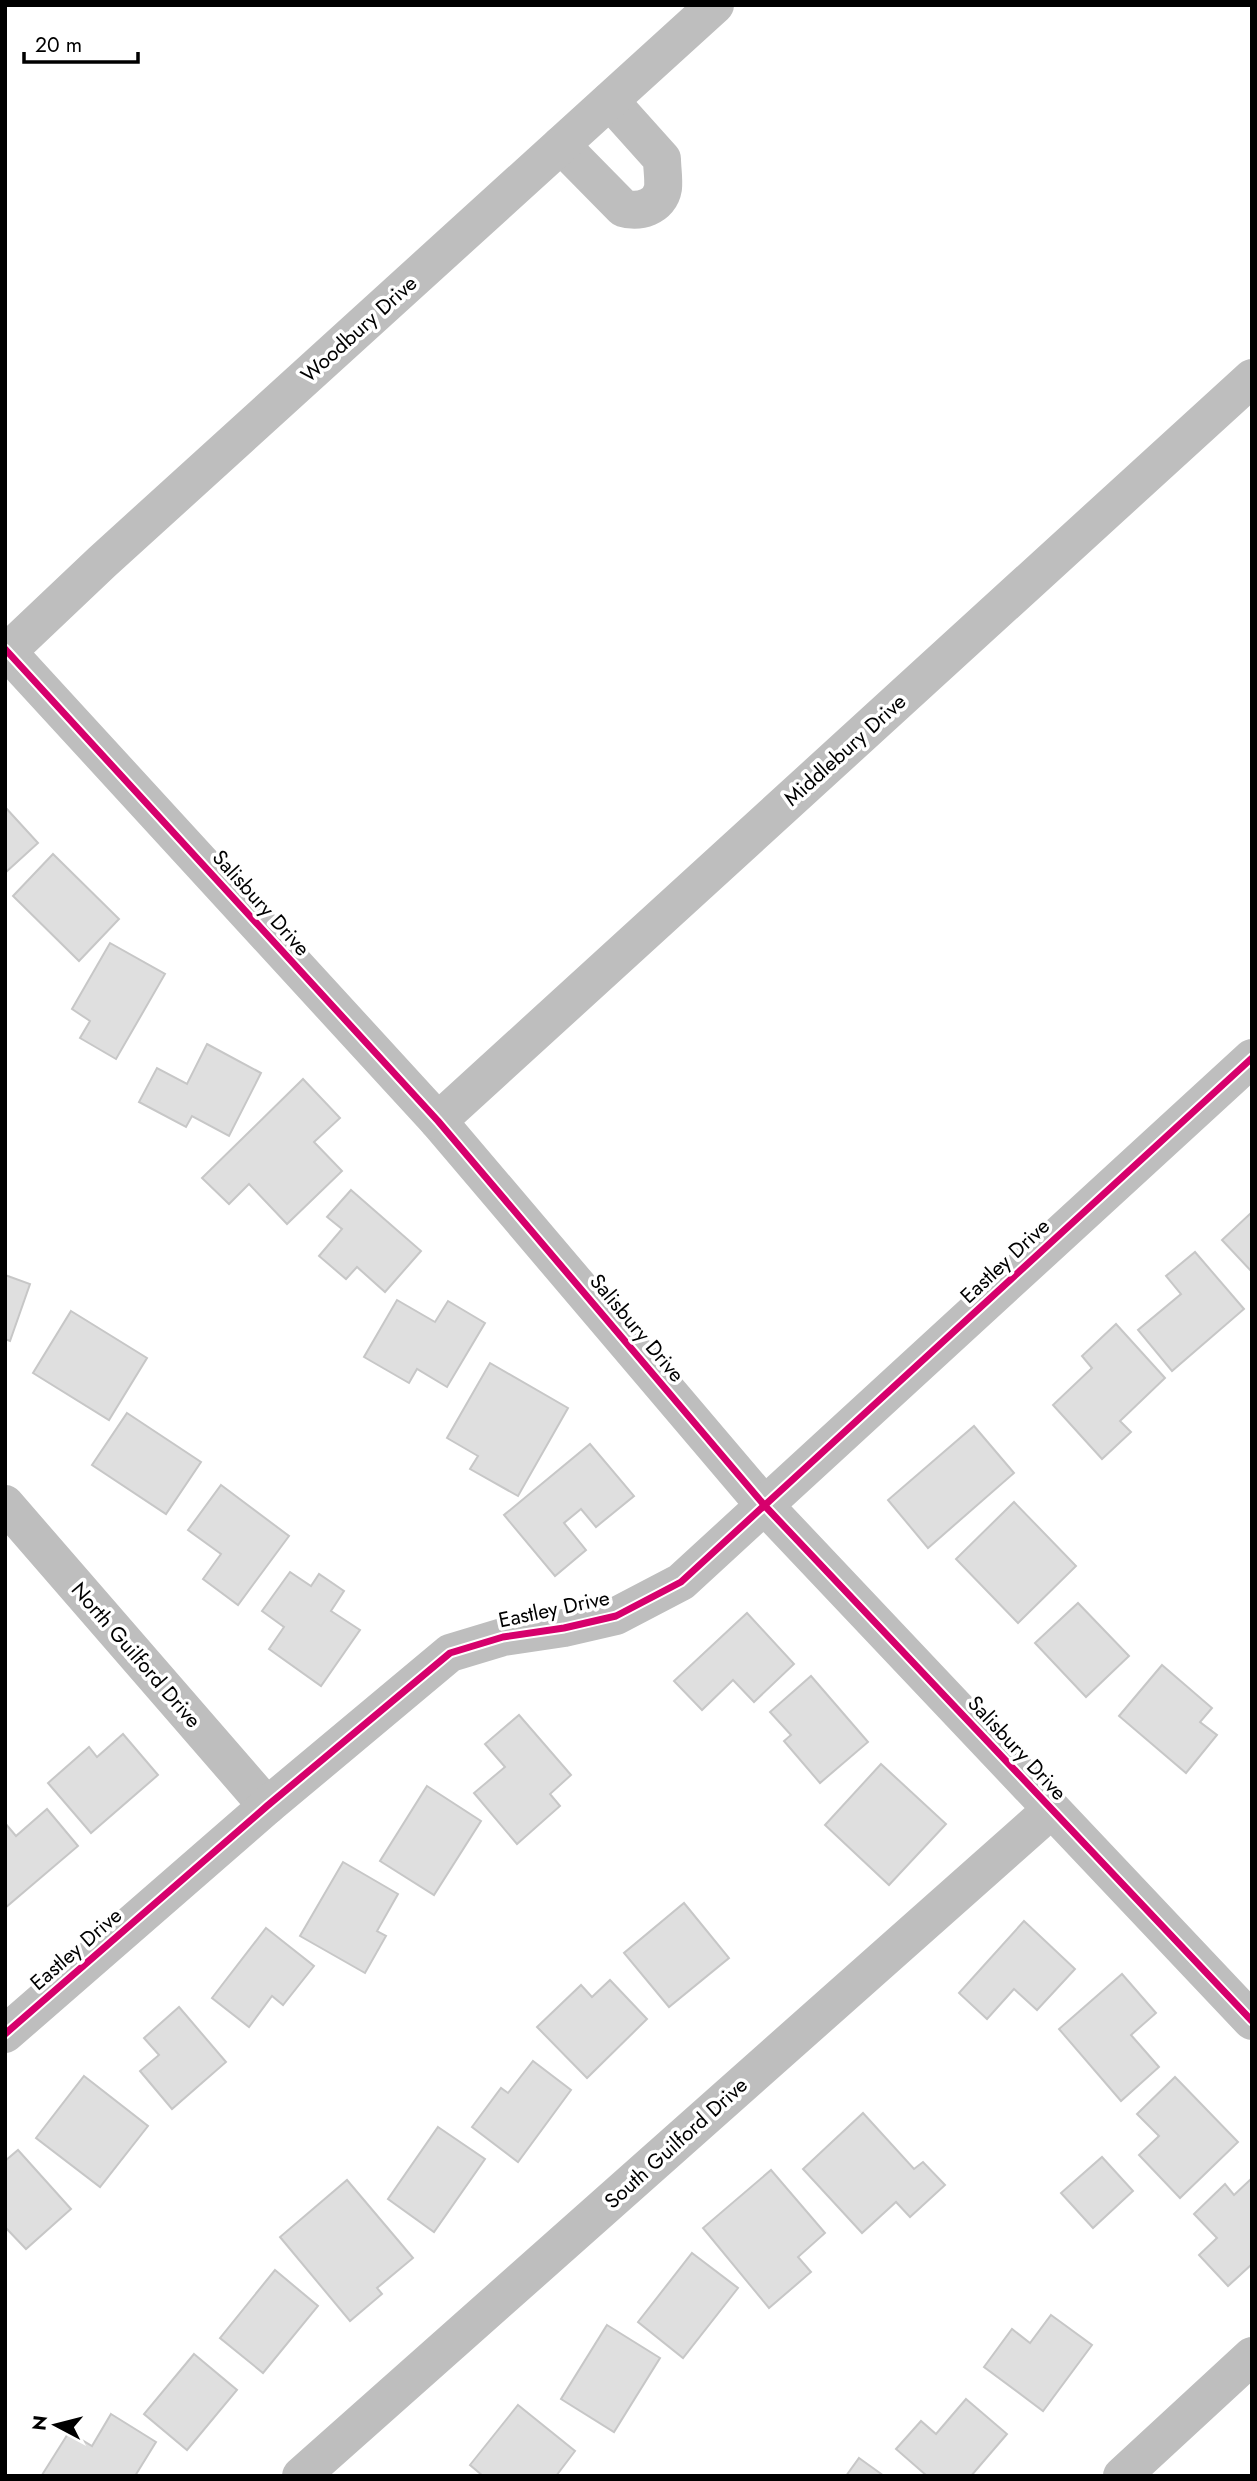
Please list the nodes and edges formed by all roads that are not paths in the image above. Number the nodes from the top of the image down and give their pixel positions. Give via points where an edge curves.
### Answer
1 (715, 5) edge
2 (610, 101) junction
3 (561, 145) junction
4 (1252, 378) edge
5 (6, 652) edge
6 (1252, 1058) edge
7 (438, 1121) junction
8 (5, 1504) edge
9 (765, 1506) junction
10 (267, 1805) junction
11 (1051, 1810) junction
12 (1252, 2021) edge
13 (5, 2034) edge
14 (1252, 2356) edge
15 (301, 2476) edge
16 (1122, 2476) edge

1 - 2 street, Woodbury Drive
2 - 3 street, Woodbury Drive
2 - 3 street via 662,159 663,191 653,205 635,212 623,208
3 - 5 street, Woodbury Drive
4 - 7 street, Middlebury Drive
5 - 7 street, Salisbury Drive
6 - 9 street, Eastley Drive
7 - 9 street, Salisbury Drive
8 - 10 street, North Guilford Drive
9 - 10 street, Eastley Drive via 681,1582 616,1616 503,1637 450,1653
9 - 11 street, Salisbury Drive
10 - 13 street, Eastley Drive
11 - 12 street, Salisbury Drive
11 - 15 street, South Guilford Drive
14 - 16 street

